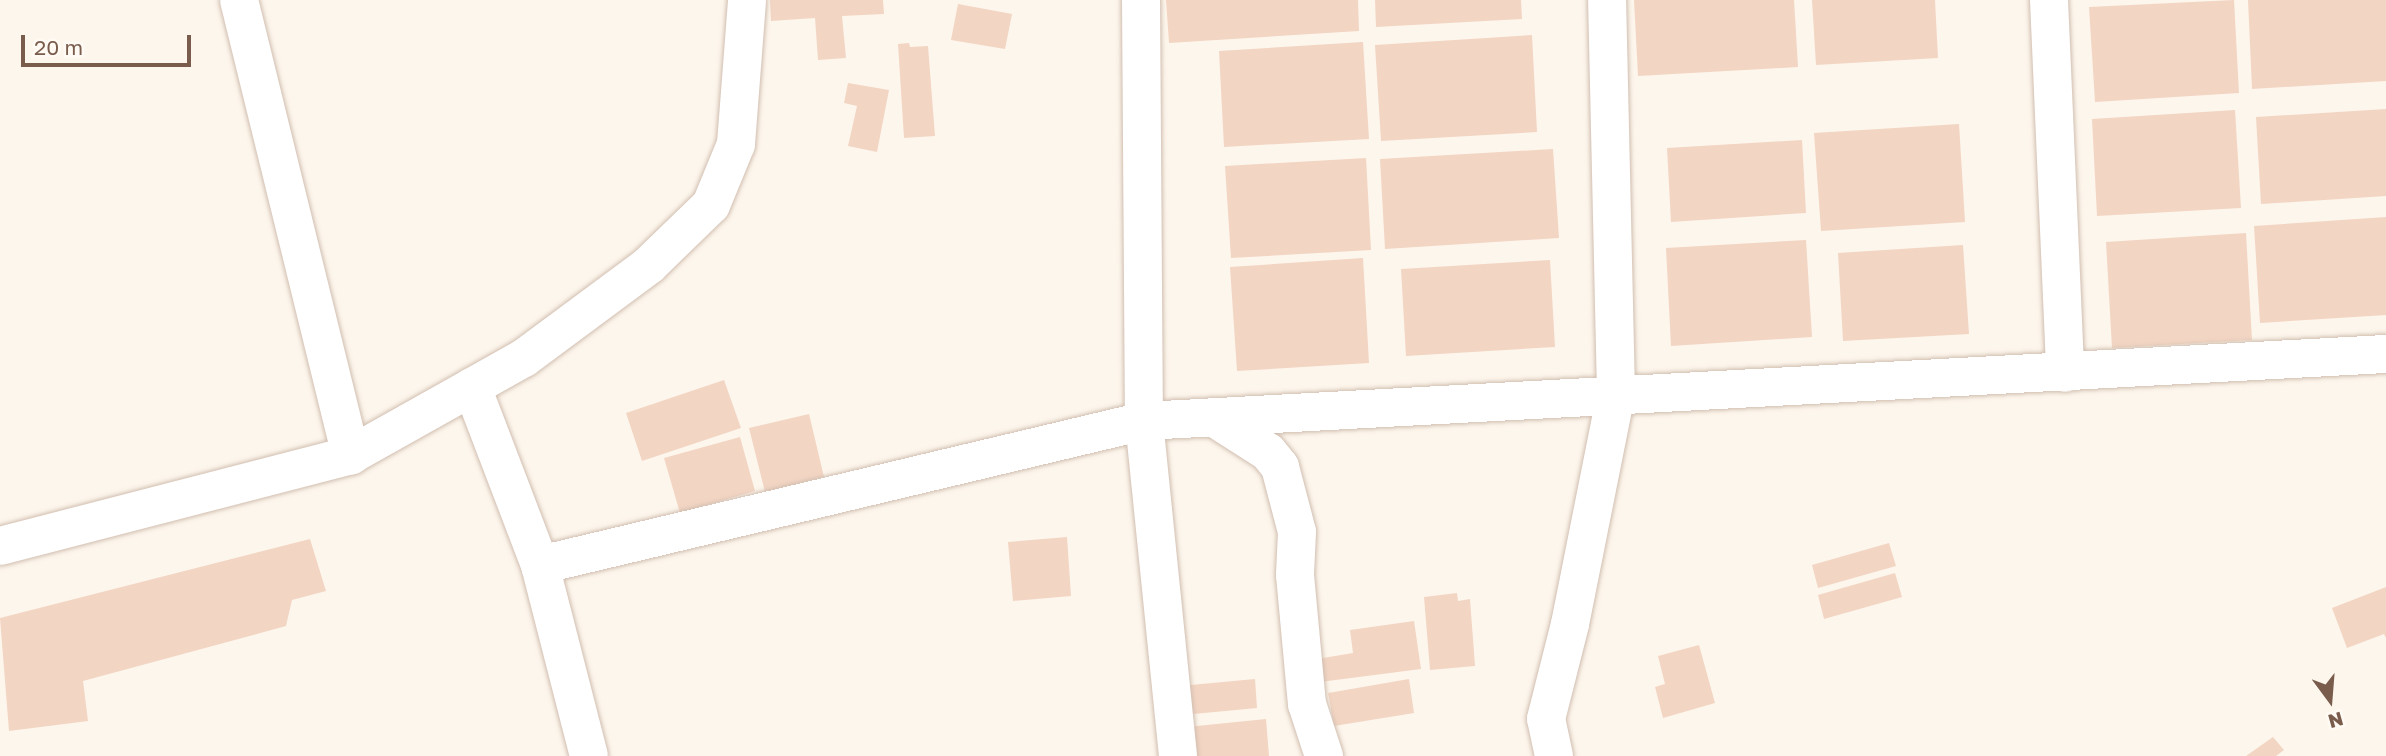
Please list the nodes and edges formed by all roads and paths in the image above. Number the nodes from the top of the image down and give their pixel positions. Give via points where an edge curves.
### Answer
1 (239, 0) edge
2 (747, 0) edge
3 (1141, 0) edge
4 (1607, 0) edge
5 (2049, 0) edge
6 (2386, 354) edge
7 (2065, 373) junction
8 (472, 387) junction
9 (1616, 393) junction
10 (1213, 417) junction
11 (1144, 421) junction
12 (351, 455) junction
13 (0, 546) edge
14 (540, 565) junction
15 (589, 756) edge
16 (1178, 756) edge
17 (1324, 756) edge
18 (1554, 756) edge

1 - 12 street
2 - 8 street via 736,144 711,205 649,265 524,358
3 - 11 street
4 - 9 street
5 - 7 street
6 - 7 street
7 - 9 street
8 - 12 street
8 - 14 street
9 - 10 street
9 - 18 street via 1570,624 1546,719
10 - 11 street
10 - 17 street via 1268,453 1280,467 1297,532 1295,575 1307,704
11 - 14 street
11 - 16 street
12 - 13 street
14 - 15 street

